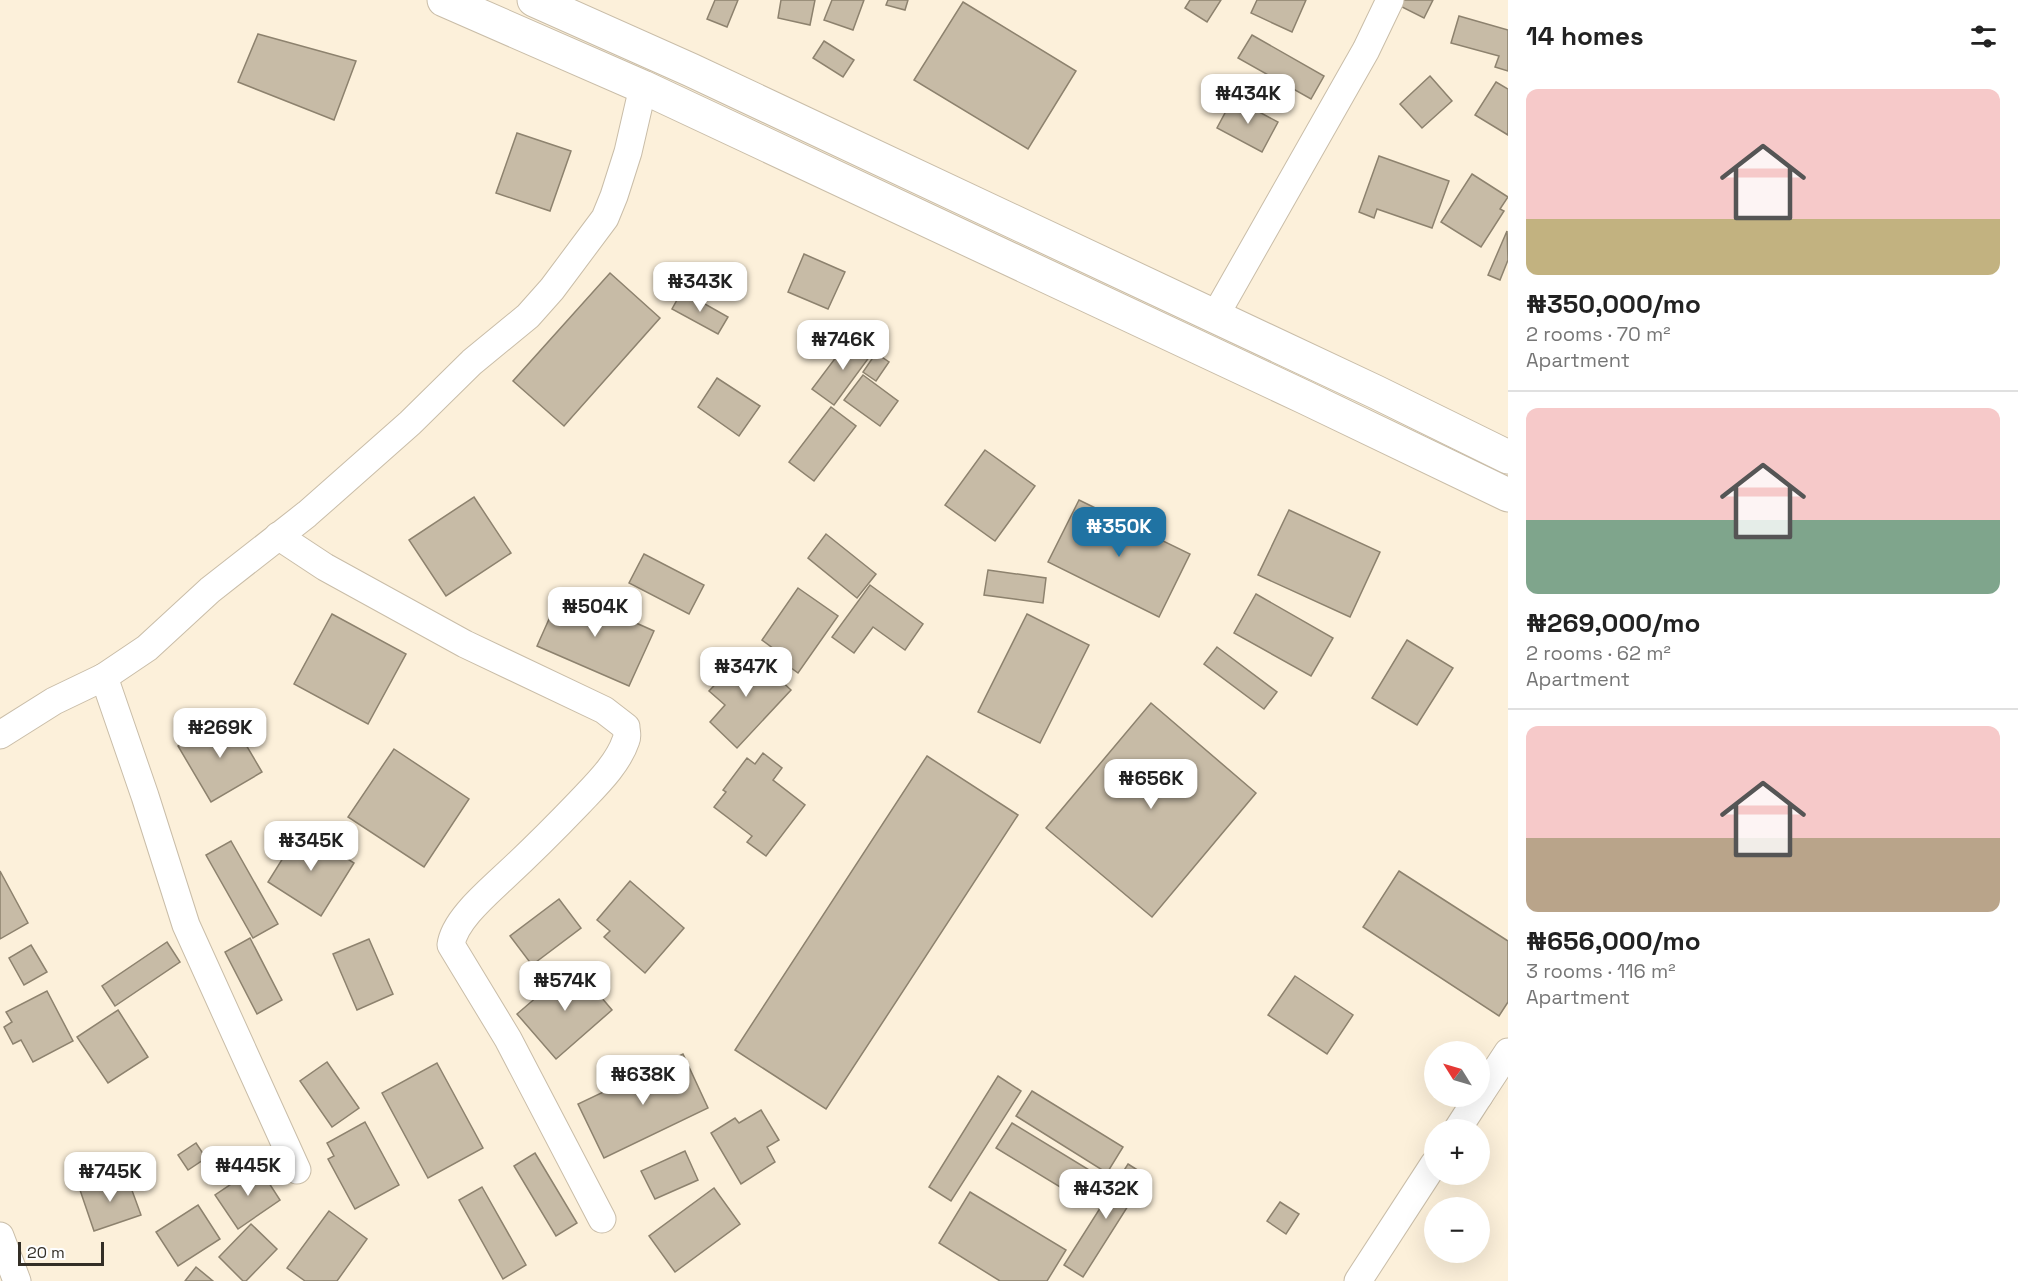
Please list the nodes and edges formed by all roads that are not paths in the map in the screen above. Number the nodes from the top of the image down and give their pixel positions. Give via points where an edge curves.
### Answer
1 (444, 0) edge
2 (534, 0) edge
3 (1390, 0) edge
4 (643, 87) junction
5 (1215, 316) junction
6 (1508, 457) edge
7 (1508, 495) edge
8 (278, 536) junction
9 (104, 677) junction
10 (0, 735) edge
11 (1508, 1052) edge
12 (1490, 1079) edge
13 (297, 1170) dead end
14 (1424, 1179) edge
15 (602, 1219) dead end
16 (0, 1236) edge
17 (17, 1281) edge
18 (1358, 1281) edge

1 - 4 main road
2 - 5 main road
3 - 5 street via 1366,50
4 - 7 main road
4 - 8 street via 628,152 605,218 552,289 528,316 472,362 410,423
5 - 6 main road
8 - 9 street via 210,590 147,648
8 - 15 street via 335,573 465,644 604,710 626,727 627,738 620,753 602,778 487,893 456,928 451,945 508,1039
9 - 10 street via 54,701
9 - 13 street via 186,925
11 - 12 street
14 - 18 street
16 - 17 street

